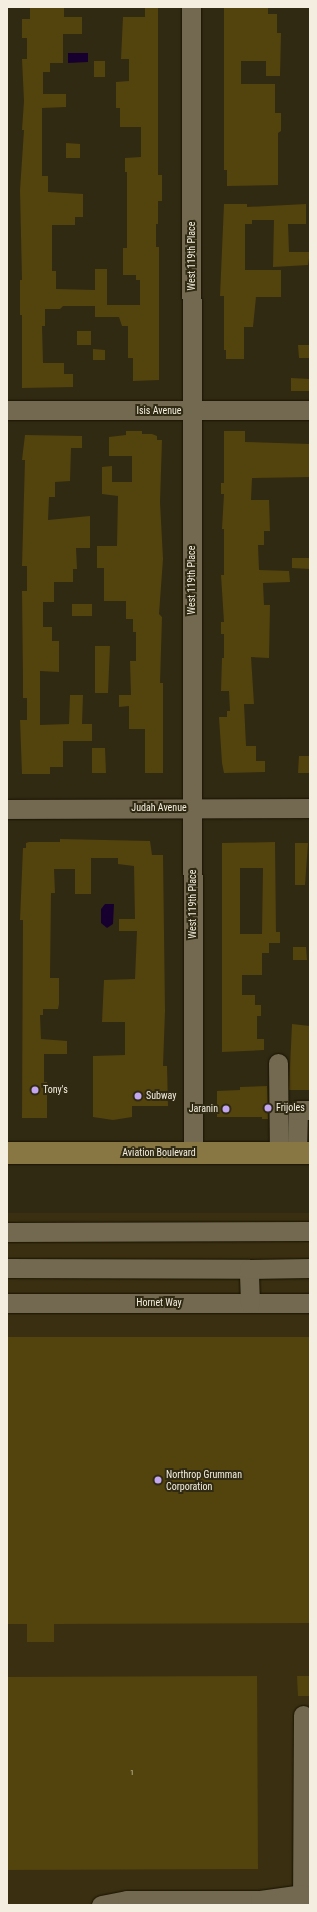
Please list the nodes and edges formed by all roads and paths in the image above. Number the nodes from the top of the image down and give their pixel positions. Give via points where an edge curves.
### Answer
1 (191, 7) edge
2 (7, 410) edge
3 (310, 410) edge
4 (192, 411) junction
5 (193, 808) junction
6 (310, 808) edge
7 (7, 809) edge
8 (278, 1063) dead end
9 (310, 1110) edge
10 (7, 1153) edge
11 (193, 1153) junction
12 (296, 1153) edge
13 (310, 1231) edge
14 (7, 1232) edge
15 (7, 1268) edge
16 (310, 1268) edge
17 (249, 1269) junction
18 (7, 1303) edge
19 (250, 1303) junction
20 (310, 1303) edge
21 (303, 1715) dead end
22 (306, 1896) edge
23 (101, 1905) edge

1 - 4 street, West 119th Place
2 - 4 street, Isis Avenue
3 - 4 street, Isis Avenue
4 - 5 street, West 119th Place
5 - 6 street, Judah Avenue
5 - 7 street, Judah Avenue
5 - 11 street, West 119th Place
8 - 12 street
9 - 12 street via 298,1110
10 - 11 main road, Aviation Boulevard
11 - 12 main road, Aviation Boulevard
13 - 14 street
15 - 17 street
16 - 17 street
17 - 19 street
18 - 19 street, Hornet Way
19 - 20 street, Hornet Way
21 - 22 street
22 - 23 street via 260,1900 128,1900

